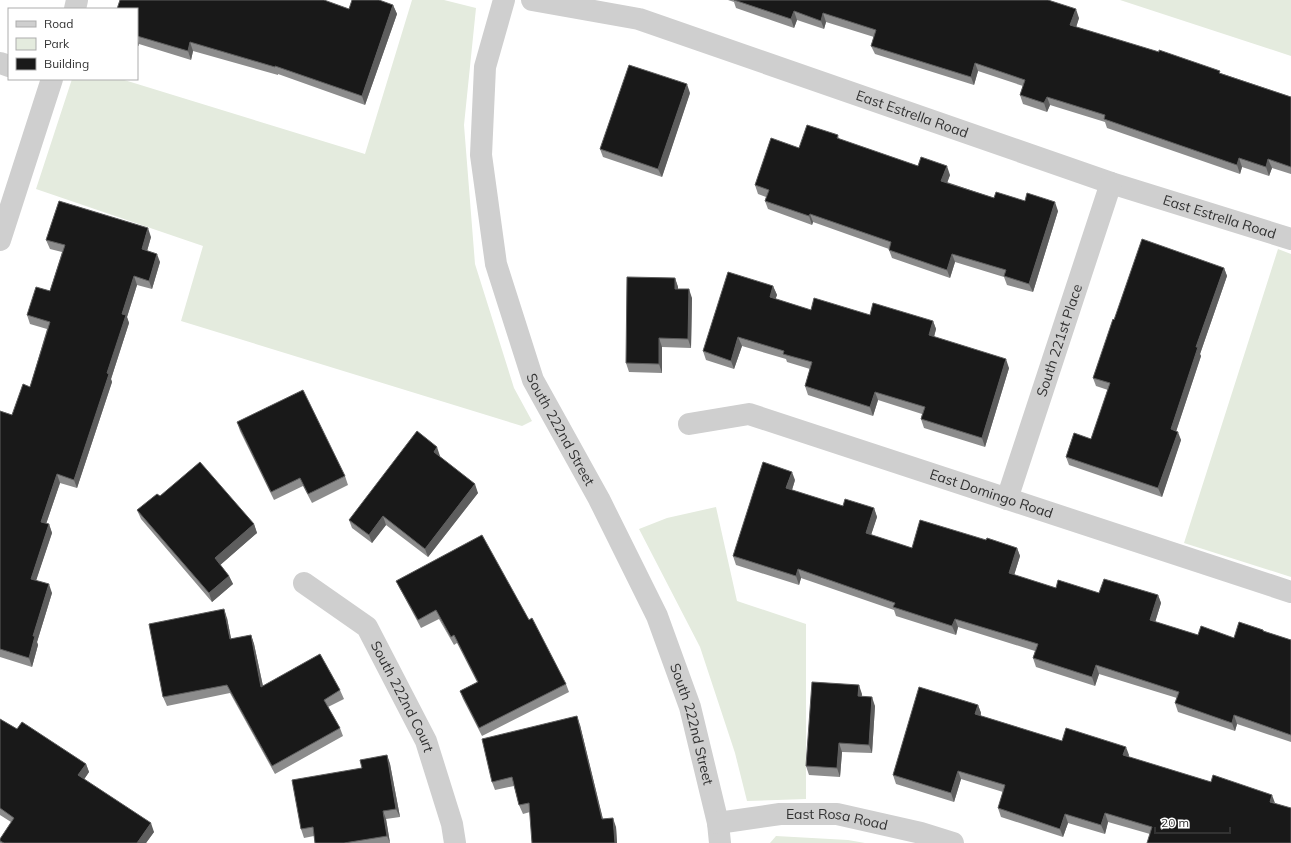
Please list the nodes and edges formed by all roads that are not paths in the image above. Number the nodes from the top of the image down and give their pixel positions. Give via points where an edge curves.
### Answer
1 (504, 0) edge
2 (532, 0) edge
3 (51, 80) edge
4 (1111, 182) junction
5 (1291, 239) edge
6 (0, 240) edge
7 (689, 424) dead end
8 (1007, 499) junction
9 (304, 582) dead end
10 (1291, 592) edge
11 (719, 833) edge
12 (455, 843) edge
13 (953, 843) edge

1 - 11 street, South 222nd Street via 485,67 481,155 496,264 533,380 599,499 657,616 690,707
2 - 4 street, East Estrella Road via 639,19
3 - 6 street
4 - 5 street, East Estrella Road
4 - 8 street, South 221st Place
7 - 8 street, East Domingo Road via 749,414
8 - 10 street, East Domingo Road
9 - 12 street, South 222nd Court via 368,627 426,741 452,824
11 - 13 street, East Rosa Road via 780,814 837,814

